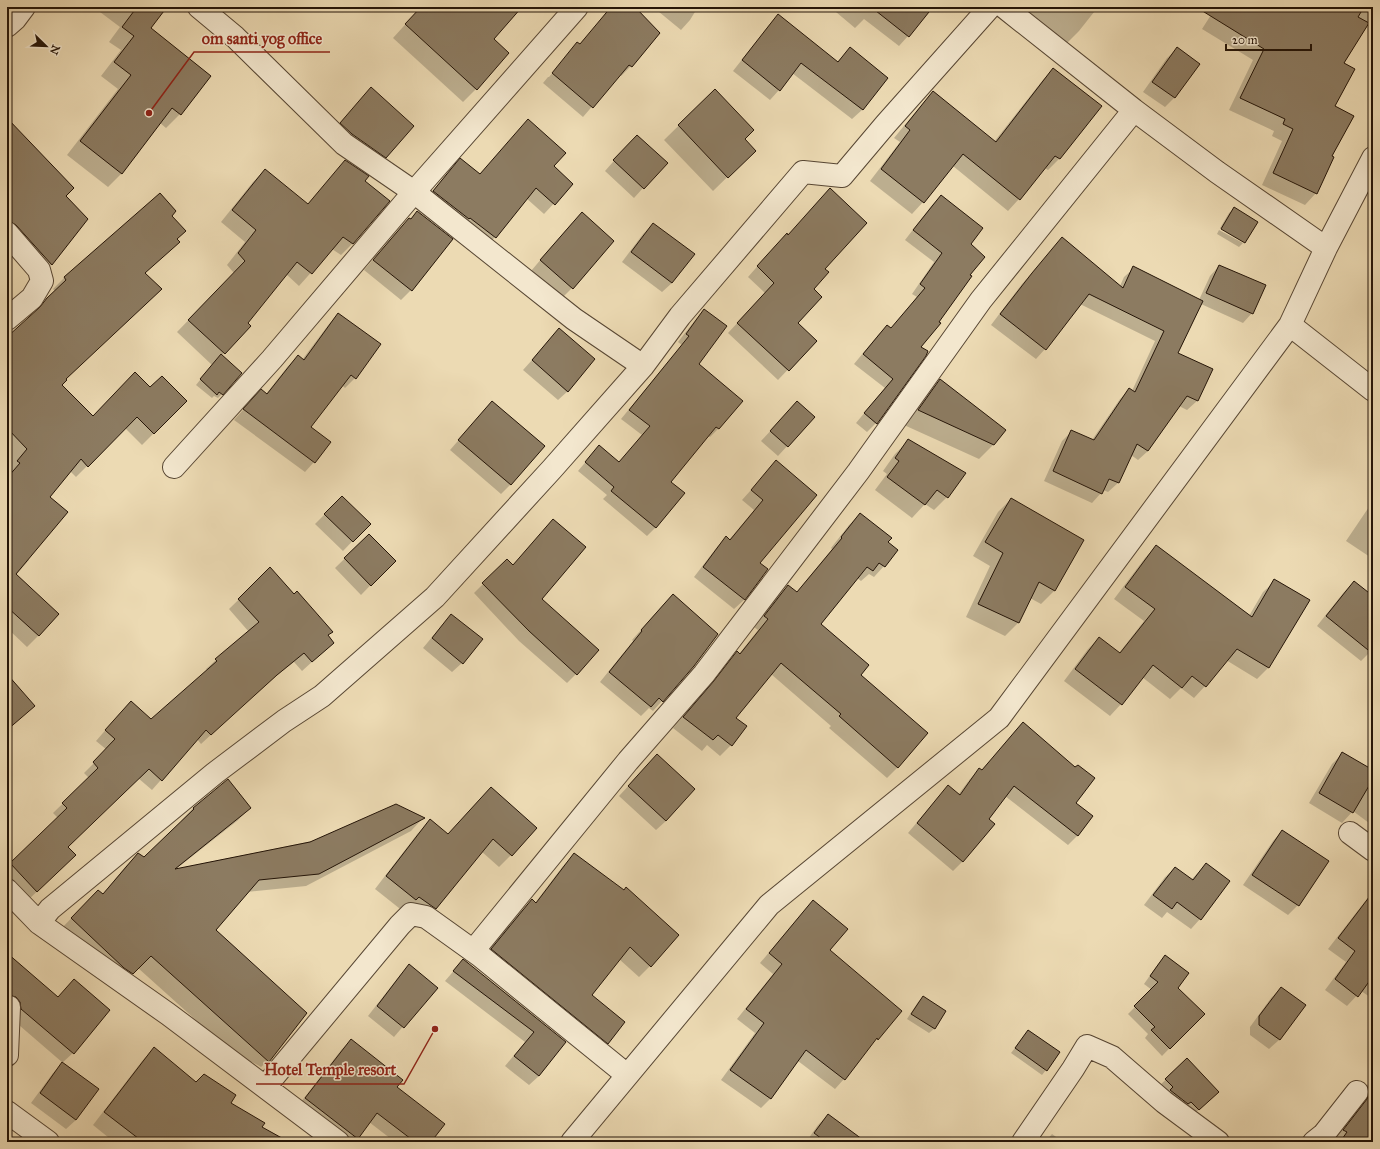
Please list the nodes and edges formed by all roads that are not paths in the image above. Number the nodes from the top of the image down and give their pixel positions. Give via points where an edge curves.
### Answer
1 (24, 7) edge
2 (199, 7) edge
3 (576, 7) edge
4 (990, 7) edge
5 (1004, 7) edge
6 (7, 26) edge
7 (1134, 110) junction
8 (1373, 158) edge
9 (414, 192) junction
10 (7, 233) edge
11 (1326, 248) junction
12 (7, 319) edge
13 (1290, 325) junction
14 (643, 366) junction
15 (1373, 390) edge
16 (174, 467) dead end
17 (1350, 833) dead end
18 (1373, 850) edge
19 (7, 890) edge
20 (39, 923) junction
21 (473, 951) junction
22 (9, 1007) dead end
23 (7, 1056) edge
24 (627, 1075) junction
25 (265, 1087) junction
26 (1357, 1092) dead end
27 (7, 1112) edge
28 (48, 1142) edge
29 (338, 1142) edge
30 (572, 1142) edge
31 (1023, 1142) edge
32 (1218, 1142) edge
33 (1314, 1142) edge

1 - 6 street
2 - 9 street via 236,37 344,144
3 - 9 street
4 - 14 street via 842,176 803,172 680,316
5 - 7 street
7 - 11 street
7 - 21 street via 981,300 858,472 704,674 628,761
8 - 11 street
9 - 14 street via 574,319
9 - 16 street via 272,360
10 - 12 street via 39,270 42,281 32,298
11 - 13 street
13 - 15 street
13 - 24 street via 999,718 769,905
14 - 20 street via 435,597 322,696 214,773 50,909
17 - 18 street
19 - 20 street
20 - 25 street via 168,1014
21 - 24 street
21 - 25 street via 426,917 411,914
22 - 23 street
24 - 30 street
25 - 29 street
26 - 33 street via 1324,1134
27 - 28 street
31 - 32 street via 1087,1046 1112,1057 1164,1102

